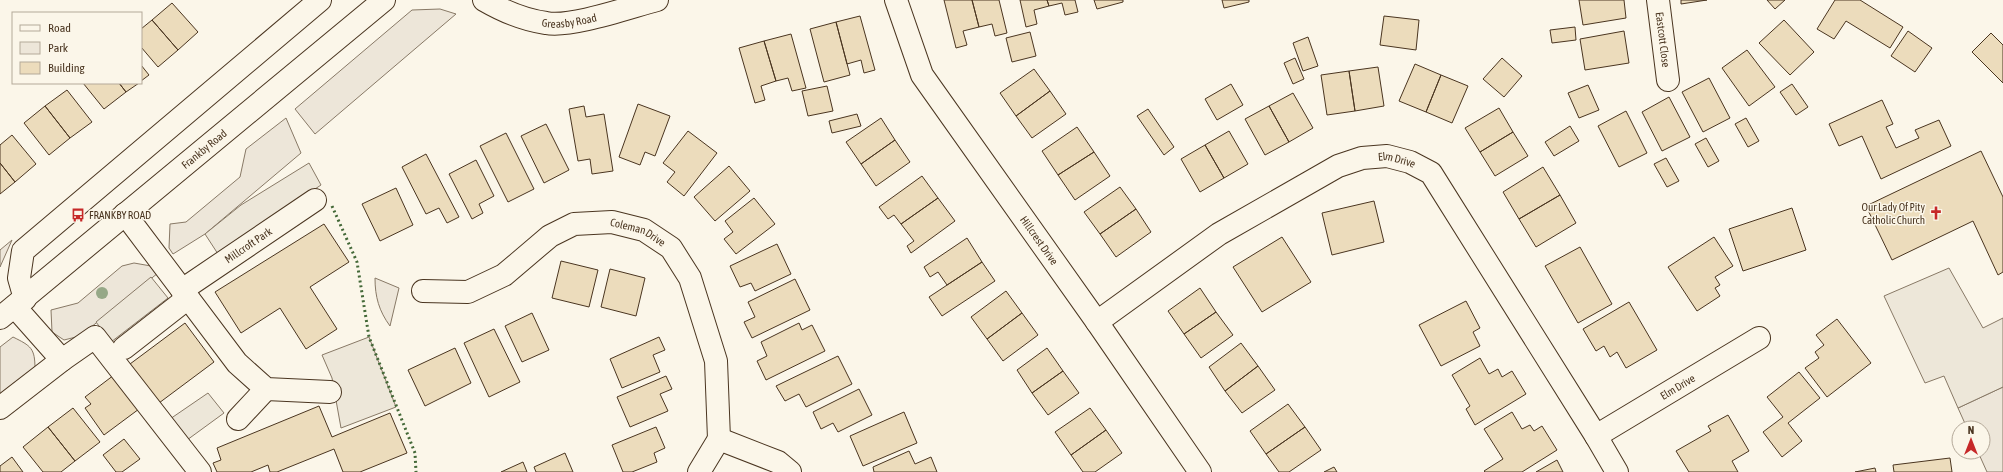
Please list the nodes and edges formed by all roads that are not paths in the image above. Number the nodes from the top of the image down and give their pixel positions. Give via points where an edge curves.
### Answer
1 (320, 0) edge
2 (384, 0) edge
3 (484, 0) edge
4 (657, 0) edge
5 (896, 0) edge
6 (1658, 0) edge
7 (1668, 80) dead end
8 (316, 200) dead end
9 (125, 214) junction
10 (423, 291) dead end
11 (185, 294) junction
12 (13, 308) edge
13 (1097, 322) junction
14 (1759, 338) dead end
15 (124, 348) dead end
16 (62, 360) junction
17 (266, 389) junction
18 (330, 392) dead end
19 (0, 408) edge
20 (238, 419) dead end
21 (1596, 436) junction
22 (720, 439) junction
23 (200, 472) edge
24 (699, 472) edge
25 (790, 472) edge
26 (1200, 472) edge
27 (1617, 472) edge

1 - 12 street via 23,251
2 - 9 street, Frankby Road
3 - 4 street, Greasby Road via 502,11 548,24 575,22
5 - 13 street, Hillcrest Drive via 922,75
6 - 7 street, Eastcott Close
8 - 11 street, Millcroft Park
9 - 11 street
9 - 12 street, Frankby Road
10 - 22 street, Coleman Drive via 468,292 504,275 550,236 574,224 612,222 644,230 671,248 690,278 716,361
11 - 15 street, Millcroft Park
11 - 17 street via 237,363
12 - 16 street
13 - 21 street, Elm Drive via 1218,234 1338,166 1362,158 1387,156 1410,162 1431,174
13 - 26 street, Hillcrest Drive
14 - 21 street, Elm Drive
16 - 19 street
16 - 23 street via 95,337
17 - 18 street
17 - 20 street
21 - 27 street, Elm Drive
22 - 24 street
22 - 25 street via 778,462

